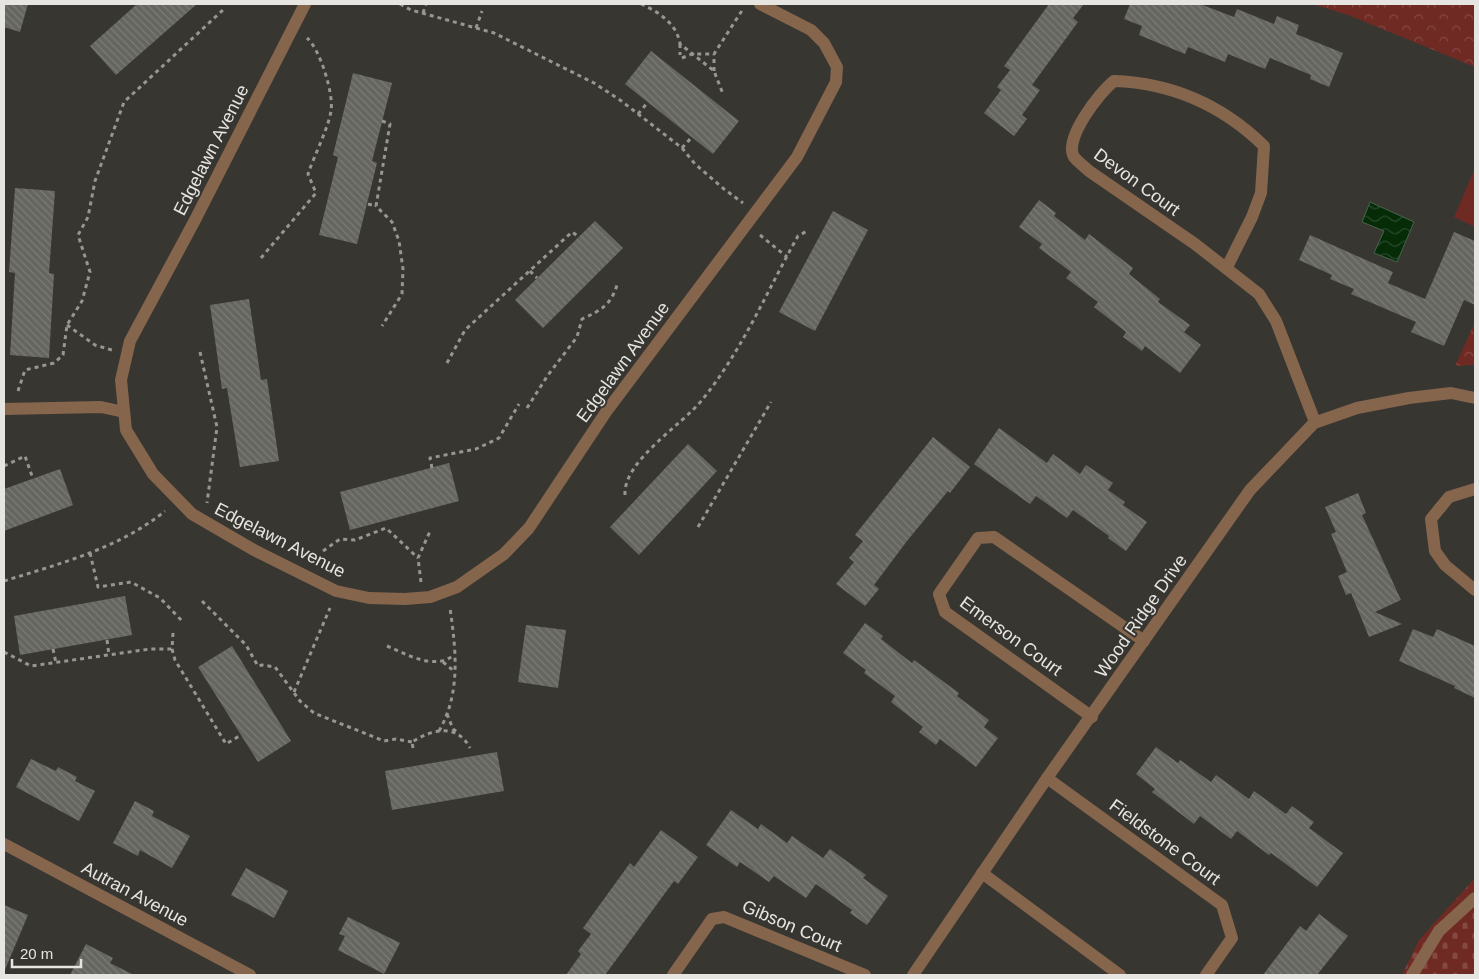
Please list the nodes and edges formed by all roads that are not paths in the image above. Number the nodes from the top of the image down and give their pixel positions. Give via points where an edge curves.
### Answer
1 (305, 4) edge
2 (760, 4) edge
3 (1227, 267) junction
4 (1475, 398) edge
5 (4, 409) edge
6 (124, 412) junction
7 (1316, 422) junction
8 (1475, 489) edge
9 (1475, 590) edge
10 (1144, 641) junction
11 (1092, 717) junction
12 (1047, 778) junction
13 (4, 844) edge
14 (982, 873) junction
15 (1475, 898) edge
16 (250, 975) edge
17 (673, 975) edge
18 (865, 975) edge
19 (914, 975) edge
20 (1120, 975) edge
21 (1206, 975) edge
22 (1412, 975) edge

1 - 6 street, Edgelawn Avenue via 130,341 121,380
2 - 6 street, Edgelawn Avenue via 811,30 824,44 837,67 836,82 797,157 606,412 529,528 504,554 457,587 405,600 369,598 336,591 254,550 202,520 175,499 138,454 126,430
3 - 3 street, Devon Court via 1089,171 1074,157 1075,133 1103,90 1114,81 1157,84 1218,109 1264,146 1261,193
3 - 7 street, Devon Court via 1259,294 1276,321
4 - 7 street, Wood Ridge Drive via 1451,393 1409,398 1357,408
5 - 6 street via 101,407
7 - 10 street, Wood Ridge Drive via 1250,490
8 - 9 street via 1449,498 1431,519 1435,551 1445,565
10 - 11 street, Wood Ridge Drive
10 - 11 street, Emerson Court via 994,537 978,538 939,594 945,612
11 - 12 street, Wood Ridge Drive
12 - 14 street, Wood Ridge Drive
12 - 21 street, Fieldstone Court via 1222,905 1232,938
13 - 16 street, Autran Avenue
14 - 19 street, Wood Ridge Drive
14 - 20 street
15 - 22 street via 1439,931
17 - 18 street, Gibson Court via 712,920 724,917

